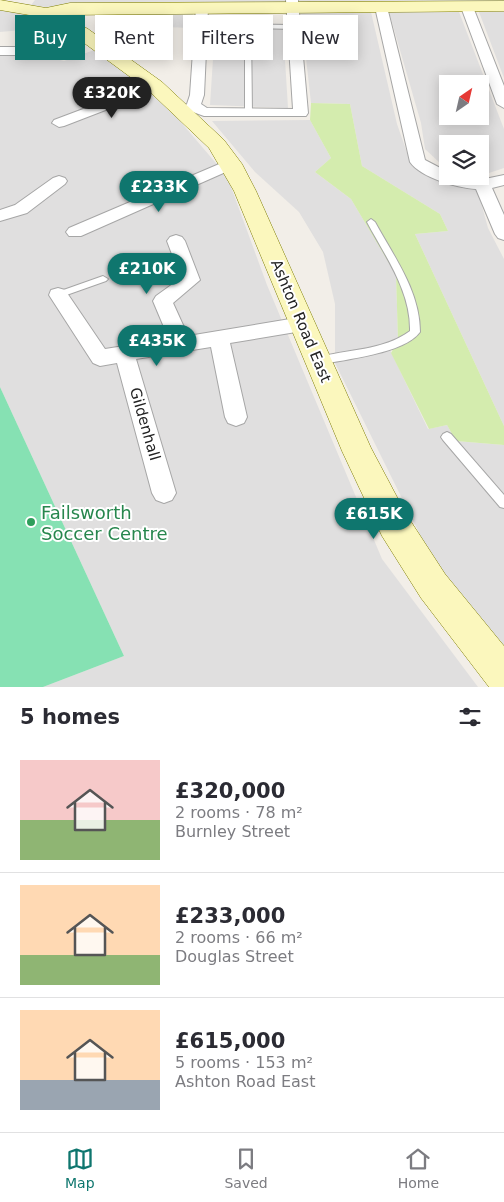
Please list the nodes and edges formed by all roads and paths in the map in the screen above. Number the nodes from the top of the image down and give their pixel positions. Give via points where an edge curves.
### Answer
1 (1, 2) edge
2 (371, 3) edge
3 (292, 4) edge
4 (504, 6) edge
5 (467, 7) junction
6 (202, 8) junction
7 (46, 13) junction
8 (201, 15) edge
9 (0, 51) edge
10 (15, 51) edge
11 (199, 60) edge
12 (248, 60) edge
13 (296, 60) edge
14 (155, 86) junction
15 (504, 104) edge
16 (188, 109) junction
17 (249, 112) junction
18 (59, 124) dead end
19 (231, 164) junction
20 (439, 176) edge
21 (504, 180) edge
22 (59, 181) dead end
23 (489, 183) edge
24 (482, 185) edge
25 (0, 216) edge
26 (371, 222) dead end
27 (75, 232) dead end
28 (504, 234) edge
29 (176, 241) dead end
30 (103, 278) dead end
31 (58, 295) joint
32 (302, 324) junction
33 (219, 338) junction
34 (182, 345) junction
35 (125, 355) junction
36 (318, 361) junction
37 (236, 417) dead end
38 (447, 437) dead end
39 (164, 493) dead end
40 (504, 503) edge
41 (504, 676) edge

1 - 7 street
2 - 3 street
2 - 5 street
2 - 20 street via 418,162
3 - 6 street
4 - 5 street
5 - 15 street
6 - 7 street via 70,8
6 - 8 street
7 - 14 street, Ashton Road East via 102,46
9 - 10 street
11 - 16 street via 197,95
12 - 17 lane
13 - 17 street via 301,113
14 - 16 street, Ashton Road East
14 - 18 street
16 - 17 street
16 - 19 street, Ashton Road East
19 - 27 street
19 - 32 street, Ashton Road East
21 - 23 street
22 - 25 street via 21,209
24 - 28 street
26 - 36 lane via 404,285 414,311 415,332 389,346
29 - 34 street via 191,280 163,301
30 - 31 lane
31 - 35 street via 100,358
32 - 33 street
32 - 36 street, Ashton Road East
33 - 34 street
33 - 37 street
34 - 35 street
35 - 39 street, Gildenhall
36 - 41 street, Ashton Road East via 394,525 433,586
38 - 40 lane

